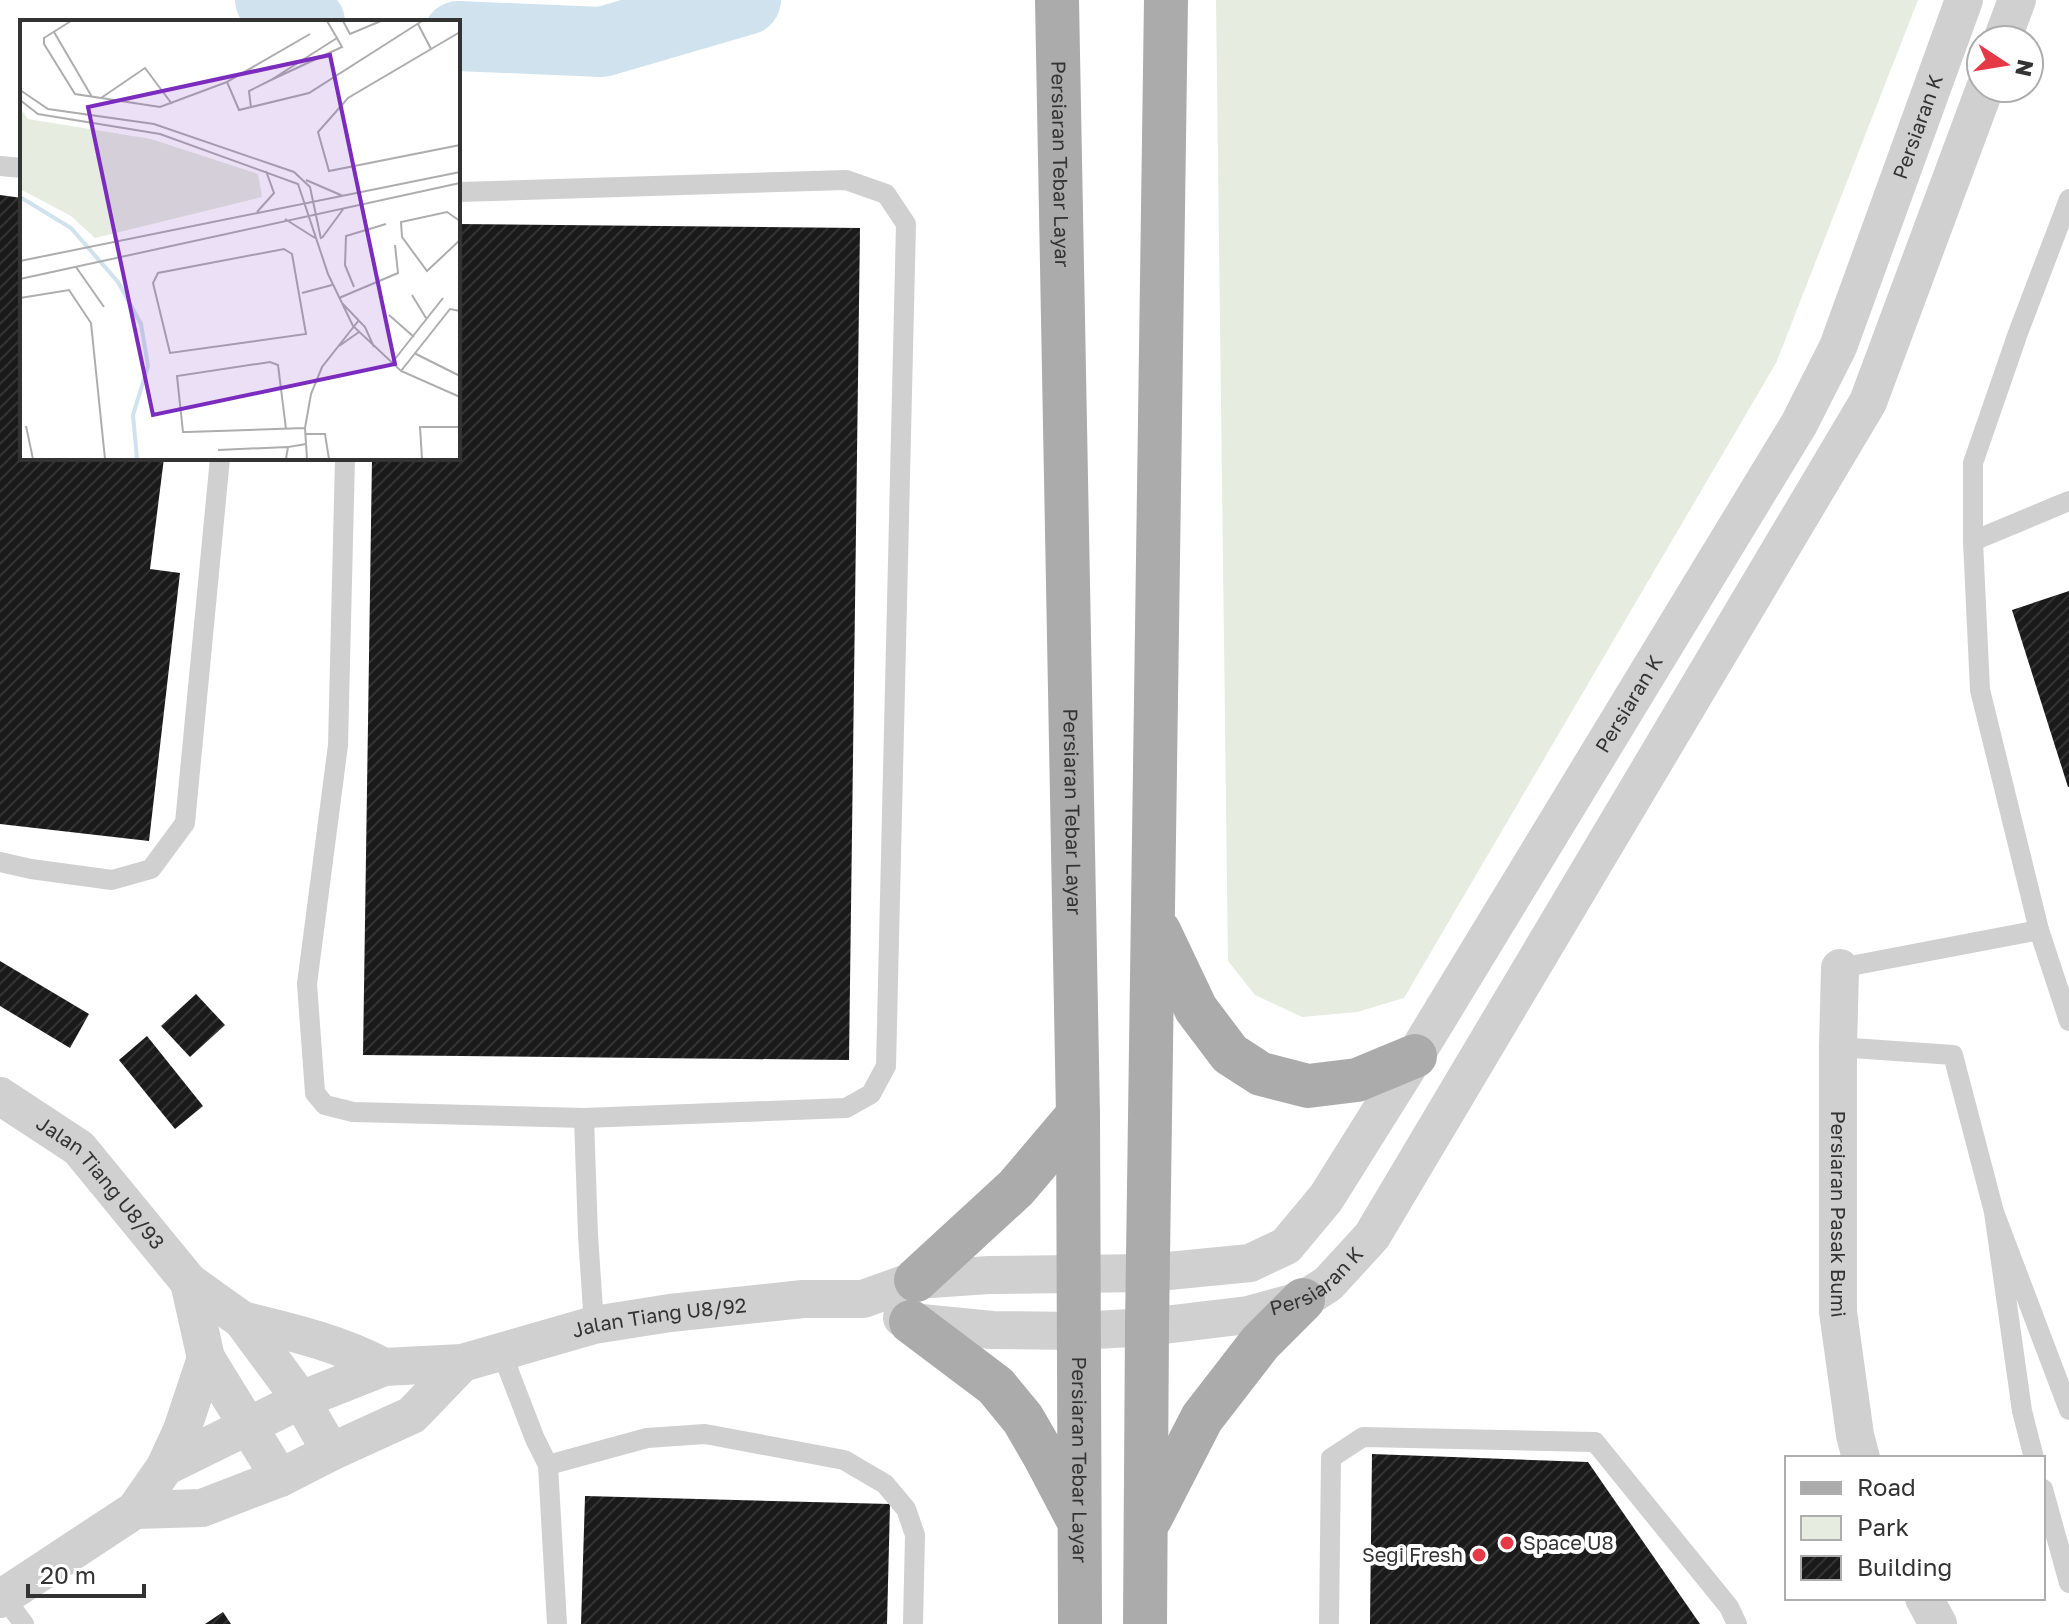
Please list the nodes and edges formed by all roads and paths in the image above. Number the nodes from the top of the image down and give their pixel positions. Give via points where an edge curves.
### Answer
1 (1057, 0) edge
2 (1166, 0) edge
3 (1964, 0) edge
4 (2017, 0) edge
5 (2008, 24) edge
6 (1979, 104) edge
7 (0, 166) edge
8 (20, 168) edge
9 (460, 192) edge
10 (2069, 199) edge
11 (220, 460) edge
12 (345, 460) edge
13 (2069, 501) edge
14 (1973, 541) junction
15 (0, 862) edge
16 (1154, 922) junction
17 (2039, 930) junction
18 (1840, 968) joint
19 (2069, 1021) edge
20 (1838, 1047) junction
21 (1415, 1056) junction
22 (0, 1096) edge
23 (1078, 1115) junction
24 (584, 1118) junction
25 (1994, 1212) junction
26 (1079, 1273) junction
27 (1148, 1273) junction
28 (916, 1280) junction
29 (189, 1282) junction
30 (863, 1299) junction
31 (1303, 1300) junction
32 (242, 1320) junction
33 (911, 1322) junction
34 (594, 1325) junction
35 (1147, 1327) junction
36 (1079, 1331) junction
37 (501, 1351) junction
38 (206, 1358) junction
39 (462, 1363) junction
40 (384, 1367) junction
41 (301, 1400) junction
42 (2069, 1410) edge
43 (247, 1425) junction
44 (331, 1452) junction
45 (1860, 1456) edge
46 (2033, 1456) edge
47 (548, 1465) junction
48 (165, 1467) junction
49 (280, 1478) junction
50 (2045, 1496) edge
51 (135, 1510) junction
52 (1080, 1525) junction
53 (1146, 1526) junction
54 (2069, 1583) edge
55 (1925, 1600) edge
56 (9, 1607) edge
57 (557, 1624) edge
58 (913, 1624) edge
59 (1080, 1624) edge
60 (1145, 1624) edge
61 (1329, 1624) edge
62 (1737, 1624) edge
63 (1938, 1624) edge

1 - 23 main road, Persiaran Tebar Layar
2 - 16 main road
3 - 21 street, Persiaran K via 1838,347 1799,424
4 - 5 street
6 - 31 street, Persiaran K via 1868,402 1372,1236 1328,1284
7 - 8 lane
9 - 24 lane via 846,180 886,194 906,224 886,1066 871,1094 846,1108
10 - 14 lane via 1973,463
11 - 15 lane via 185,823 151,869 112,880
12 - 24 lane via 338,745 307,984 315,1093 325,1105 353,1112
13 - 14 lane
14 - 17 lane via 1980,690
16 - 21 main road via 1196,1009 1230,1054 1261,1074 1308,1086 1357,1080
16 - 27 main road
17 - 18 lane
17 - 19 lane
18 - 20 street, Persiaran Pasak Bumi
20 - 25 lane via 1953,1055
20 - 45 street, Persiaran Pasak Bumi via 1838,1312
21 - 27 street, Persiaran K via 1326,1198 1286,1246 1250,1263
22 - 29 street, Jalan Tiang U8/93 via 79,1148
23 - 26 main road, Persiaran Tebar Layar
23 - 28 main road via 1016,1188
24 - 34 lane
25 - 42 lane
25 - 46 lane via 2022,1411
26 - 27 street, Persiaran K
26 - 28 street, Persiaran K
26 - 36 main road, Persiaran Tebar Layar
27 - 35 main road
28 - 30 street, Persiaran K
29 - 32 street, Jalan Tiang U8/93
29 - 38 street, Jalan Tiang U8/93
30 - 33 street, Persiaran K
30 - 34 street, Jalan Tiang U8/92 via 803,1299
31 - 35 street, Persiaran K via 1248,1315
31 - 53 main road via 1260,1343 1202,1418
32 - 40 street via 326,1342
32 - 41 street, Jalan Tiang U8/93
33 - 36 street, Persiaran K
33 - 52 main road via 996,1386 1023,1419
34 - 37 street, Jalan Tiang U8/92
35 - 36 street, Persiaran K
35 - 53 main road
36 - 52 main road, Persiaran Tebar Layar
37 - 39 street, Jalan Tiang U8/92
37 - 47 lane
38 - 43 street, Jalan Tiang U8/93
38 - 48 street
39 - 40 street, Jalan Tiang U8/92
39 - 44 street, Jalan Tiang U8/92 via 412,1415
40 - 41 street, Jalan Tiang U8/92
41 - 43 street, Jalan Tiang U8/92
41 - 44 street, Jalan Tiang U8/93
43 - 48 street, Jalan Tiang U8/92
43 - 49 street, Jalan Tiang U8/93
44 - 49 street, Jalan Tiang U8/92
47 - 57 lane
47 - 58 lane via 647,1438 705,1434 844,1460 885,1484 906,1509 915,1535
48 - 51 street, Jalan Tiang U8/92
49 - 51 street, Jalan Tiang U8/92 via 202,1508
50 - 54 lane
51 - 56 street, Jalan Tiang U8/92
52 - 59 main road, Persiaran Tebar Layar
53 - 60 main road
55 - 63 street
61 - 62 lane via 1331,1458 1363,1437 1595,1442 1729,1607

